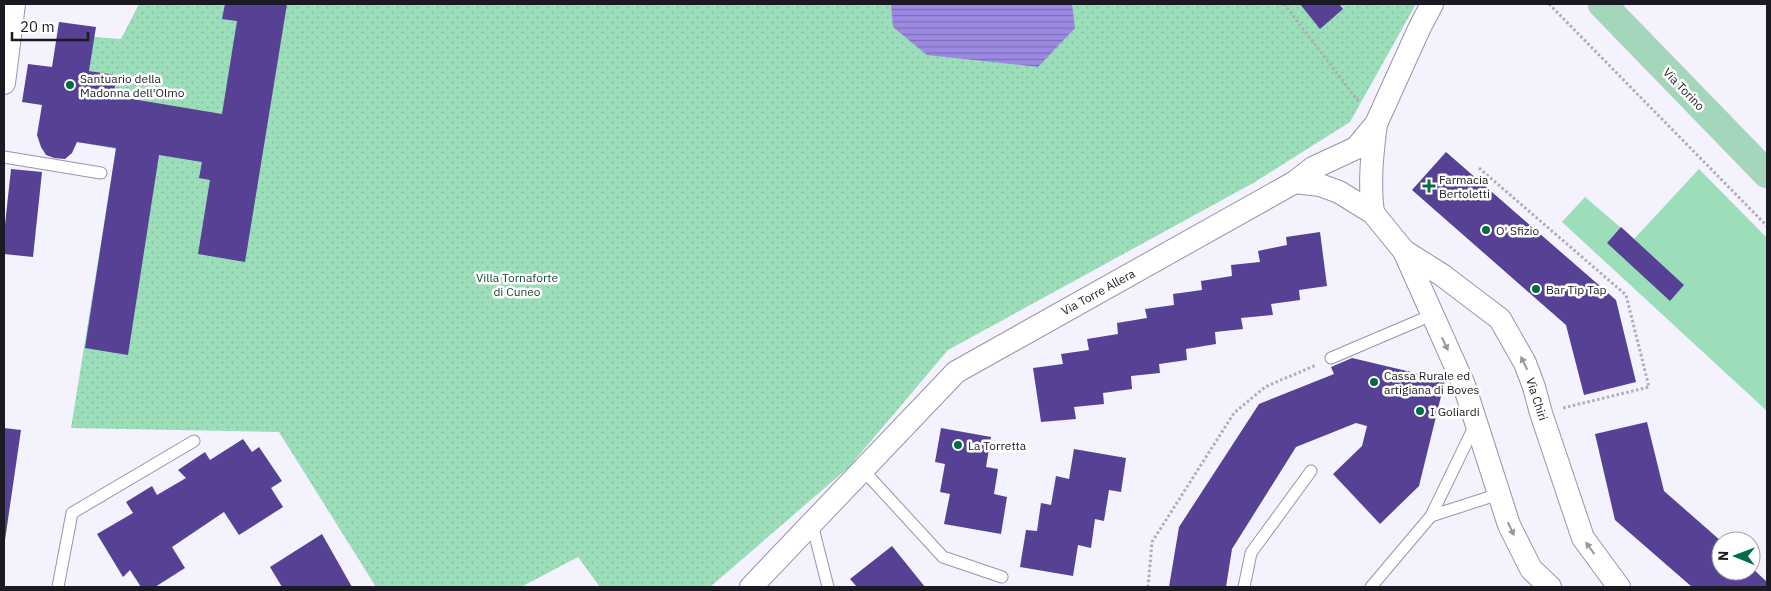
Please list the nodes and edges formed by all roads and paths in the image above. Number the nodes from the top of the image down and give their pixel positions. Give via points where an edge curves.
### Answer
1 (14, 4) edge
2 (1284, 4) edge
3 (1432, 4) edge
4 (1549, 4) edge
5 (1602, 4) edge
6 (6, 43) edge
7 (4, 82) edge
8 (1376, 124) junction
9 (4, 157) edge
10 (1479, 168) dead end
11 (101, 173) dead end
12 (1767, 174) edge
13 (1295, 182) junction
14 (1373, 213) junction
15 (1767, 226) edge
16 (1404, 251) junction
17 (1432, 315) junction
18 (1332, 358) joint
19 (1541, 413) junction
20 (1476, 422) junction
21 (194, 441) dead end
22 (863, 470) junction
23 (1311, 471) dead end
24 (1499, 494) junction
25 (1431, 516) junction
26 (812, 524) junction
27 (1002, 577) dead end
28 (58, 587) edge
29 (751, 587) edge
30 (828, 587) edge
31 (1148, 587) edge
32 (1244, 587) edge
33 (1372, 587) edge
34 (1550, 587) edge
35 (1619, 587) edge

1 - 6 street
2 - 8 path
3 - 8 street, Via Torre Allera
4 - 15 path
5 - 12 main road, Via Torino
6 - 7 street
8 - 13 street, Via Torre Allera via 1356,148 1313,168
8 - 14 street via 1371,160
9 - 11 lane
10 - 19 path via 1626,295 1648,387
13 - 14 street, Via Chiri via 1320,185 1339,192
13 - 22 street, Via Torre Allera via 956,372
14 - 16 street, Via Chiri
16 - 17 street, Via Chiri
19 -> 16 street, Via Chiri via 1525,363 1500,319
17 - 18 lane
17 -> 20 street, Via Chiri via 1464,385
18 - 31 path via 1265,387 1234,412 1152,542
35 -> 19 street, Via Chiri via 1583,538
20 - 24 street, Via Chiri
20 - 25 lane
21 - 28 lane via 72,513
22 - 26 street, Via Torre Allera
22 - 27 lane via 944,557
23 - 32 lane via 1251,553
24 - 25 lane
24 -> 34 street, Via Chiri via 1508,525 1532,569
25 - 33 lane
26 - 29 street, Via Torre Allera
26 - 30 lane

